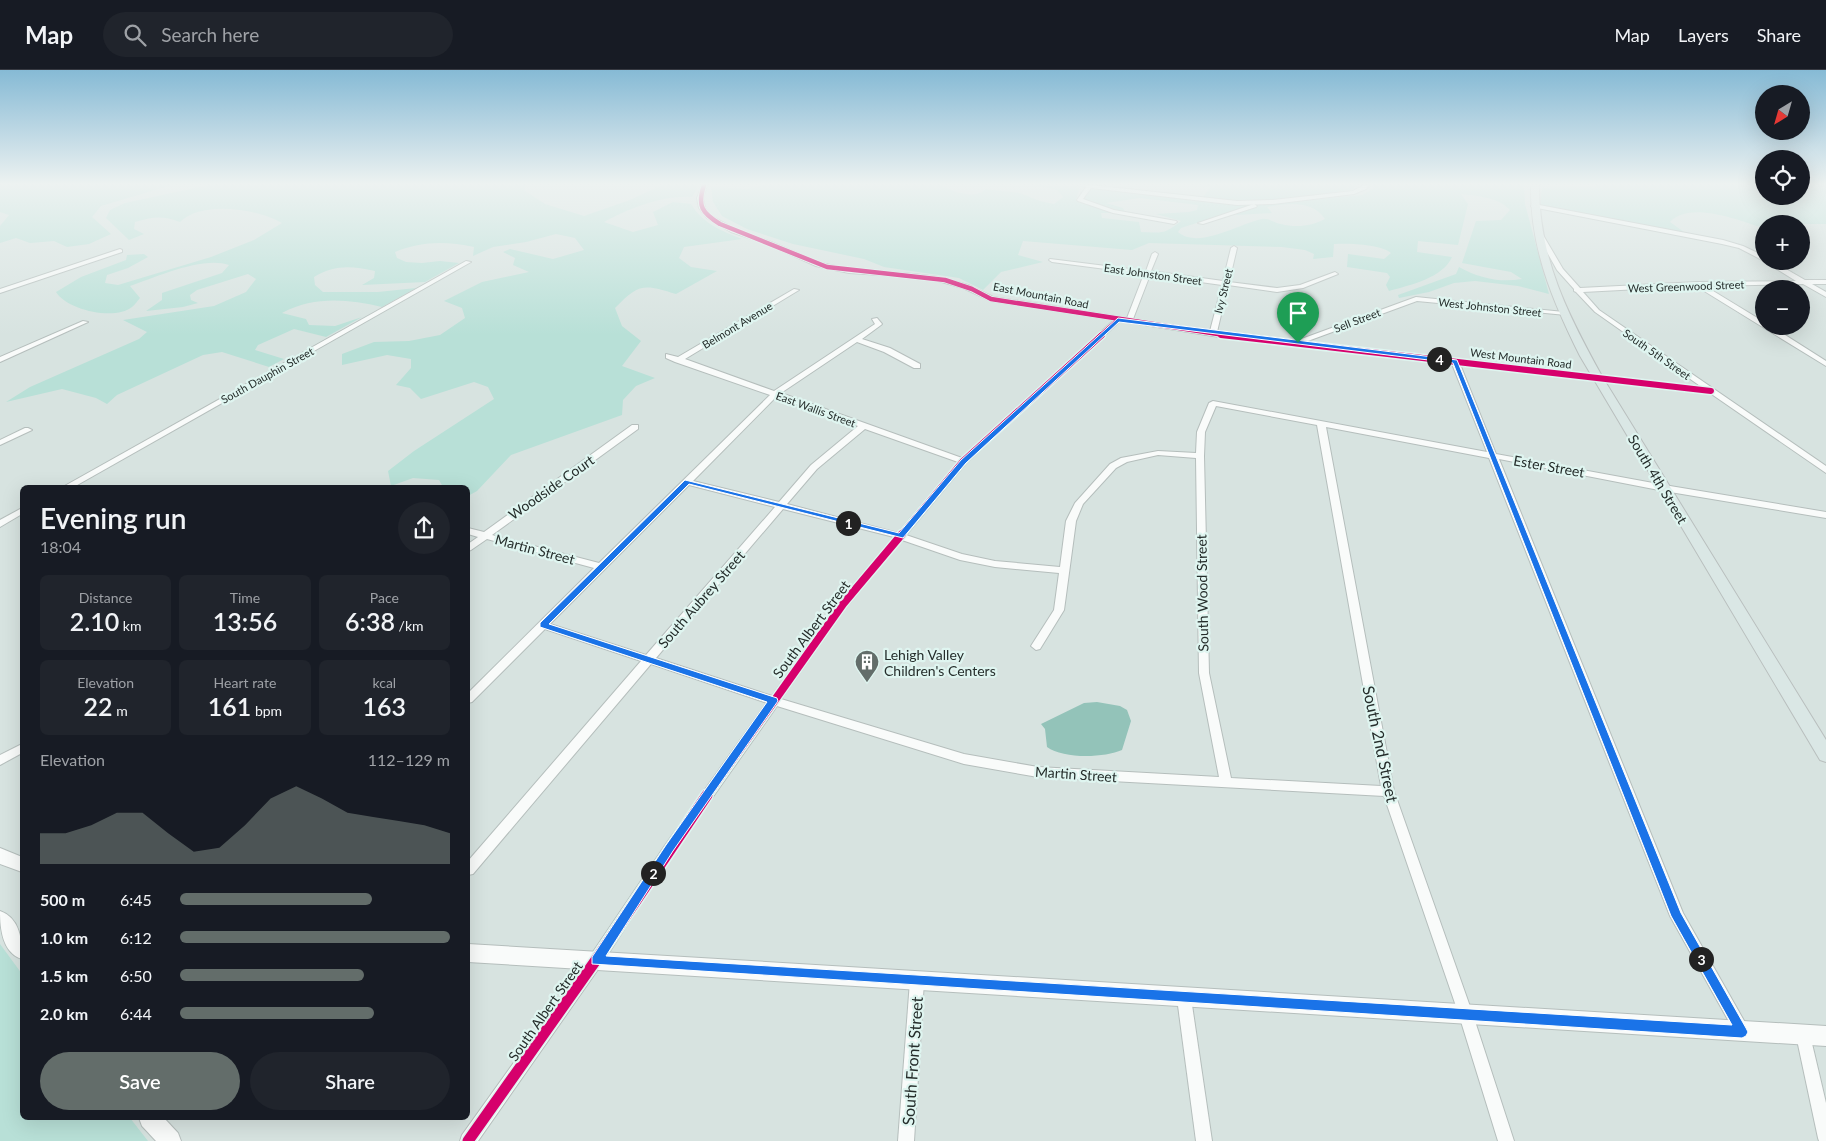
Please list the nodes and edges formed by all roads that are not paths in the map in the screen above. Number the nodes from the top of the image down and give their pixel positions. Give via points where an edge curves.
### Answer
1 (741, 235) edge
2 (1538, 235) edge
3 (1540, 235) edge
4 (1687, 235) edge
5 (1234, 248) dead end
6 (120, 251) dead end
7 (1155, 254) dead end
8 (1755, 255) edge
9 (1052, 260) dead end
10 (468, 262) dead end
11 (1782, 270) edge
12 (1148, 274) junction
13 (1335, 274) dead end
14 (1799, 280) edge
15 (1826, 282) edge
16 (1698, 284) junction
17 (1755, 284) edge
18 (1810, 284) edge
19 (1225, 285) junction
20 (1810, 286) edge
21 (796, 290) dead end
22 (1576, 290) junction
23 (0, 291) edge
24 (1826, 294) edge
25 (1416, 299) joint
26 (1564, 314) junction
27 (874, 319) dead end
28 (1118, 320) junction
29 (1755, 320) edge
30 (85, 322) dead end
31 (1129, 322) junction
32 (1213, 334) junction
33 (1780, 335) edge
34 (856, 339) junction
35 (1298, 343) junction
36 (669, 356) dead end
37 (0, 360) edge
38 (678, 360) junction
39 (1455, 361) junction
40 (1824, 362) edge
41 (917, 366) dead end
42 (1597, 378) junction
43 (1711, 391) junction
44 (775, 394) junction
45 (1213, 403) joint
46 (1321, 423) junction
47 (863, 426) junction
48 (635, 427) dead end
49 (28, 430) dead end
50 (0, 443) edge
51 (1200, 456) junction
52 (1493, 456) junction
53 (963, 461) junction
54 (1826, 470) edge
55 (688, 482) junction
56 (70, 485) edge
57 (1664, 488) junction
58 (781, 506) junction
59 (20, 512) edge
60 (1826, 515) edge
61 (0, 524) edge
62 (470, 532) edge
63 (483, 535) junction
64 (900, 536) junction
65 (470, 546) edge
66 (602, 567) junction
67 (1065, 571) junction
68 (543, 625) junction
69 (1036, 646) dead end
70 (649, 660) junction
71 (470, 697) edge
72 (773, 701) junction
73 (20, 749) edge
74 (1826, 756) edge
75 (0, 760) edge
76 (1226, 782) junction
77 (1388, 791) junction
78 (0, 856) edge
79 (20, 864) edge
80 (470, 868) edge
81 (0, 919) edge
82 (20, 947) edge
83 (470, 952) edge
84 (596, 960) junction
85 (917, 981) junction
86 (1184, 998) junction
87 (1466, 1015) junction
88 (1742, 1032) junction
89 (1803, 1035) junction
90 (1826, 1036) edge
91 (152, 1120) edge
92 (1826, 1138) edge
93 (170, 1141) edge
94 (468, 1141) edge
95 (906, 1141) edge
96 (1204, 1141) edge
97 (1506, 1141) edge

1 - 28 street, East Mountain Road via 816,264 851,272 937,278 991,299
2 - 26 main road, South 4th Street
3 - 22 street, South 5th Street via 1553,260
4 - 8 street via 1724,242
5 - 19 street, Ivy Street
6 - 23 street
7 - 12 street
9 - 12 street, East Johnston Street
10 - 56 street, South Dauphin Street
11 - 14 street
12 - 19 street, East Johnston Street
12 - 31 street
13 - 19 street via 1286,290
15 - 18 street, West Greenwood Street
16 - 17 street, West Greenwood Street
16 - 22 street, West Greenwood Street
16 - 29 street
19 - 32 street, Ivy Street
20 - 24 street
21 - 38 street, Belmont Avenue
22 - 43 street, South 5th Street via 1606,318
25 - 26 street, West Johnston Street
25 - 35 street, Sell Street
26 - 42 main road, South 4th Street
27 - 34 street via 879,324
28 - 31 street, East Mountain Road
28 - 53 street, South Albert Street
30 - 37 street
31 - 32 street, East Mountain Road
32 - 35 street, East Mountain Road
33 - 40 street
34 - 41 street
34 - 44 street
35 - 39 street, West Mountain Road
36 - 38 street, East Wallis Street
38 - 44 street, East Wallis Street
39 - 42 street, West Mountain Road
39 - 52 street
42 - 43 street, West Mountain Road
42 - 57 main road, South 4th Street
43 - 54 street, South 5th Street
44 - 47 street, East Wallis Street
44 - 55 street
45 - 46 street, Ester Street
45 - 51 street, South Wood Street via 1201,432
46 - 52 street, Ester Street
46 - 77 street, South 2nd Street
47 - 53 street, East Wallis Street
47 - 58 street, South Aubrey Street via 824,457
48 - 63 street, Woodside Court
49 - 50 street
51 - 67 street via 1158,453 1138,456 1113,466 1074,511
51 - 76 street, South Wood Street via 1204,673
52 - 57 street, Ester Street
52 - 88 street via 1676,916
53 - 64 street, South Albert Street
55 - 58 street
55 - 66 street
57 - 60 street, Ester Street
57 - 74 main road, South 4th Street
58 - 64 street
58 - 70 street, South Aubrey Street
59 - 61 street
62 - 63 street, Martin Street
63 - 65 street, Woodside Court
63 - 66 street, Martin Street
64 - 67 street via 960,557
64 - 72 street, South Albert Street via 843,604
66 - 68 street
67 - 69 street via 1059,610
68 - 70 street, Martin Street
68 - 71 street
70 - 72 street, Martin Street
70 - 80 street, South Aubrey Street
72 - 76 street, Martin Street via 984,764 1038,772
72 - 84 street, South Albert Street
73 - 75 street
76 - 77 street, Martin Street
77 - 87 street, South 2nd Street
78 - 79 main road
81 - 82 main road
83 - 84 main road
84 - 85 main road
84 - 94 street, South Albert Street
85 - 86 main road
85 - 95 street, South Front Street
86 - 87 main road
86 - 96 street
87 - 88 main road
87 - 97 street, South 2nd Street
88 - 89 main road
89 - 90 main road
89 - 92 street
91 - 93 main road

